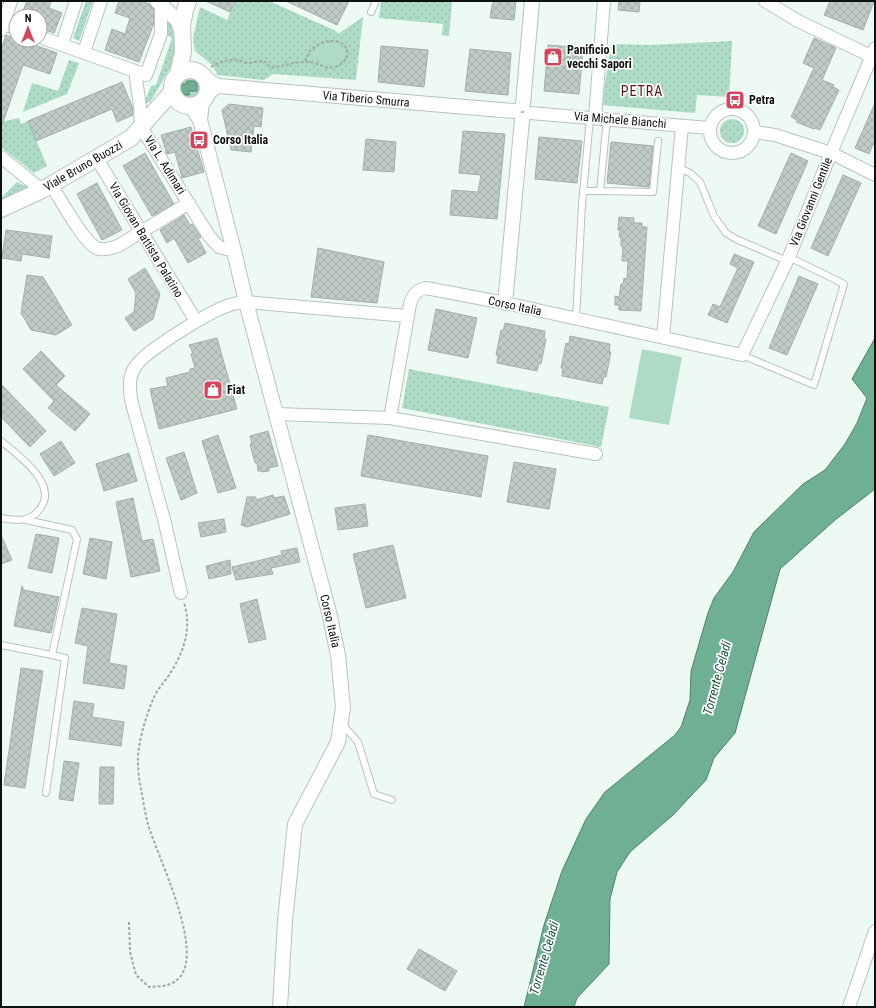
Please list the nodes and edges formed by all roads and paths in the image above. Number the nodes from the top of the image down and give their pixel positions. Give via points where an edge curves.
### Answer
1 (11, 1) edge
2 (76, 1) edge
3 (101, 1) edge
4 (176, 1) edge
5 (188, 1) edge
6 (376, 1) edge
7 (532, 1) edge
8 (604, 1) edge
9 (765, 1) edge
10 (159, 3) edge
11 (371, 12) dead end
12 (2, 25) edge
13 (182, 32) junction
14 (48, 40) edge
15 (62, 44) junction
16 (84, 52) junction
17 (183, 52) junction
18 (874, 54) edge
19 (306, 61) junction
20 (135, 70) junction
21 (203, 71) junction
22 (178, 74) junction
23 (219, 86) junction
24 (190, 99) junction
25 (522, 112) junction
26 (592, 118) junction
27 (607, 119) junction
28 (682, 126) junction
29 (141, 127) junction
30 (709, 128) junction
31 (754, 132) junction
32 (658, 141) dead end
33 (830, 153) junction
34 (1, 157) edge
35 (97, 159) junction
36 (679, 168) junction
37 (875, 175) edge
38 (47, 187) junction
39 (583, 191) junction
40 (600, 191) junction
41 (189, 203) junction
42 (1, 208) edge
43 (141, 232) junction
44 (234, 251) junction
45 (788, 259) junction
46 (246, 302) junction
47 (505, 303) junction
48 (407, 316) junction
49 (576, 320) junction
50 (196, 321) junction
51 (663, 337) junction
52 (742, 355) junction
53 (276, 414) junction
54 (390, 418) junction
55 (1, 441) edge
56 (596, 454) dead end
57 (1, 518) edge
58 (26, 520) junction
59 (181, 593) joint
60 (1, 645) edge
61 (52, 656) junction
62 (341, 723) junction
63 (46, 793) dead end
64 (392, 800) dead end
65 (129, 922) dead end
66 (875, 931) edge
67 (280, 1007) edge
68 (849, 1007) edge

1 - 12 street
2 - 15 street
3 - 16 street
4 - 5 street
5 - 13 main road
6 - 11 lane
7 - 25 street
8 - 26 street
9 - 18 street via 798,21
10 - 13 street via 177,20
10 - 20 street via 161,34 146,75
13 - 17 main road
14 - 15 street
15 - 16 street
16 - 20 street
17 - 21 main road
17 - 22 main road
18 - 33 street, Via Giovanni Gentile
19 - 19 path via 323,67 336,67 346,59 347,48 338,42 319,43 309,52
19 - 21 path via 272,68 261,60 249,63 228,60
20 - 29 street
21 - 22 main road via 183,71
21 - 23 street
21 - 24 main road via 208,85
22 - 24 main road via 172,82
23 - 24 street
23 - 25 street, Via Tiberio Smurra
24 - 29 main road, Viale Bruno Buozzi via 156,110
24 - 44 street, Corso Italia via 200,120
25 - 26 street, Via Michele Bianchi
25 - 47 street
26 - 27 street, Via Michele Bianchi
26 - 39 lane
27 - 28 street, Via Michele Bianchi
27 - 40 lane
28 - 30 street, Via Michele Bianchi
28 - 36 street
29 - 35 main road, Viale Bruno Buozzi via 131,138
29 - 41 street, Via L. Adimari
30 - 31 street via 716,115 730,108 744,112 750,117 754,124
30 - 31 street via 712,142 717,148 730,153 744,150 753,139
31 - 33 street via 776,135
32 - 40 lane via 653,192
33 - 37 street
33 - 45 street, Via Giovanni Gentile
34 - 38 street
35 - 38 main road, Viale Bruno Buozzi
35 - 43 street, Via Giovan Battista Palatino
36 - 45 lane via 690,172 700,182 714,216 726,233
36 - 51 street
38 - 42 main road, Viale Bruno Buozzi
38 - 43 street, Via L. Adimari via 94,247 107,249 118,246
39 - 40 lane
39 - 49 lane
41 - 43 street, Via L. Adimari
41 - 44 street, Via L. Adimari via 209,236 219,247
43 - 50 street, Via Giovan Battista Palatino
44 - 46 street, Corso Italia
45 - 52 street, Via Giovanni Gentile
45 - 52 lane via 844,284 814,385
46 - 48 street
46 - 50 street via 232,304
46 - 53 street, Corso Italia
47 - 48 street, Corso Italia via 426,288 412,295
47 - 49 street, Corso Italia
48 - 54 street, Corso Italia
49 - 51 street, Corso Italia
50 - 59 street via 141,358 134,368 130,383 131,400 164,519
51 - 52 street, Corso Italia
53 - 54 street
53 - 62 street, Corso Italia via 329,612 338,655 343,707
54 - 56 street
55 - 58 lane via 24,460 44,485 44,502 34,516
57 - 58 lane
58 - 61 lane via 72,530 76,539
59 - 65 path via 187,612 187,633 183,649 154,696 141,738 138,760 148,825 174,892 186,944 186,963 180,977 169,986 149,987 136,975 130,952
60 - 61 lane
61 - 63 lane via 65,658
62 - 64 lane via 358,742 374,794
62 - 67 street, Corso Italia via 338,742 295,824 285,921
66 - 68 street

